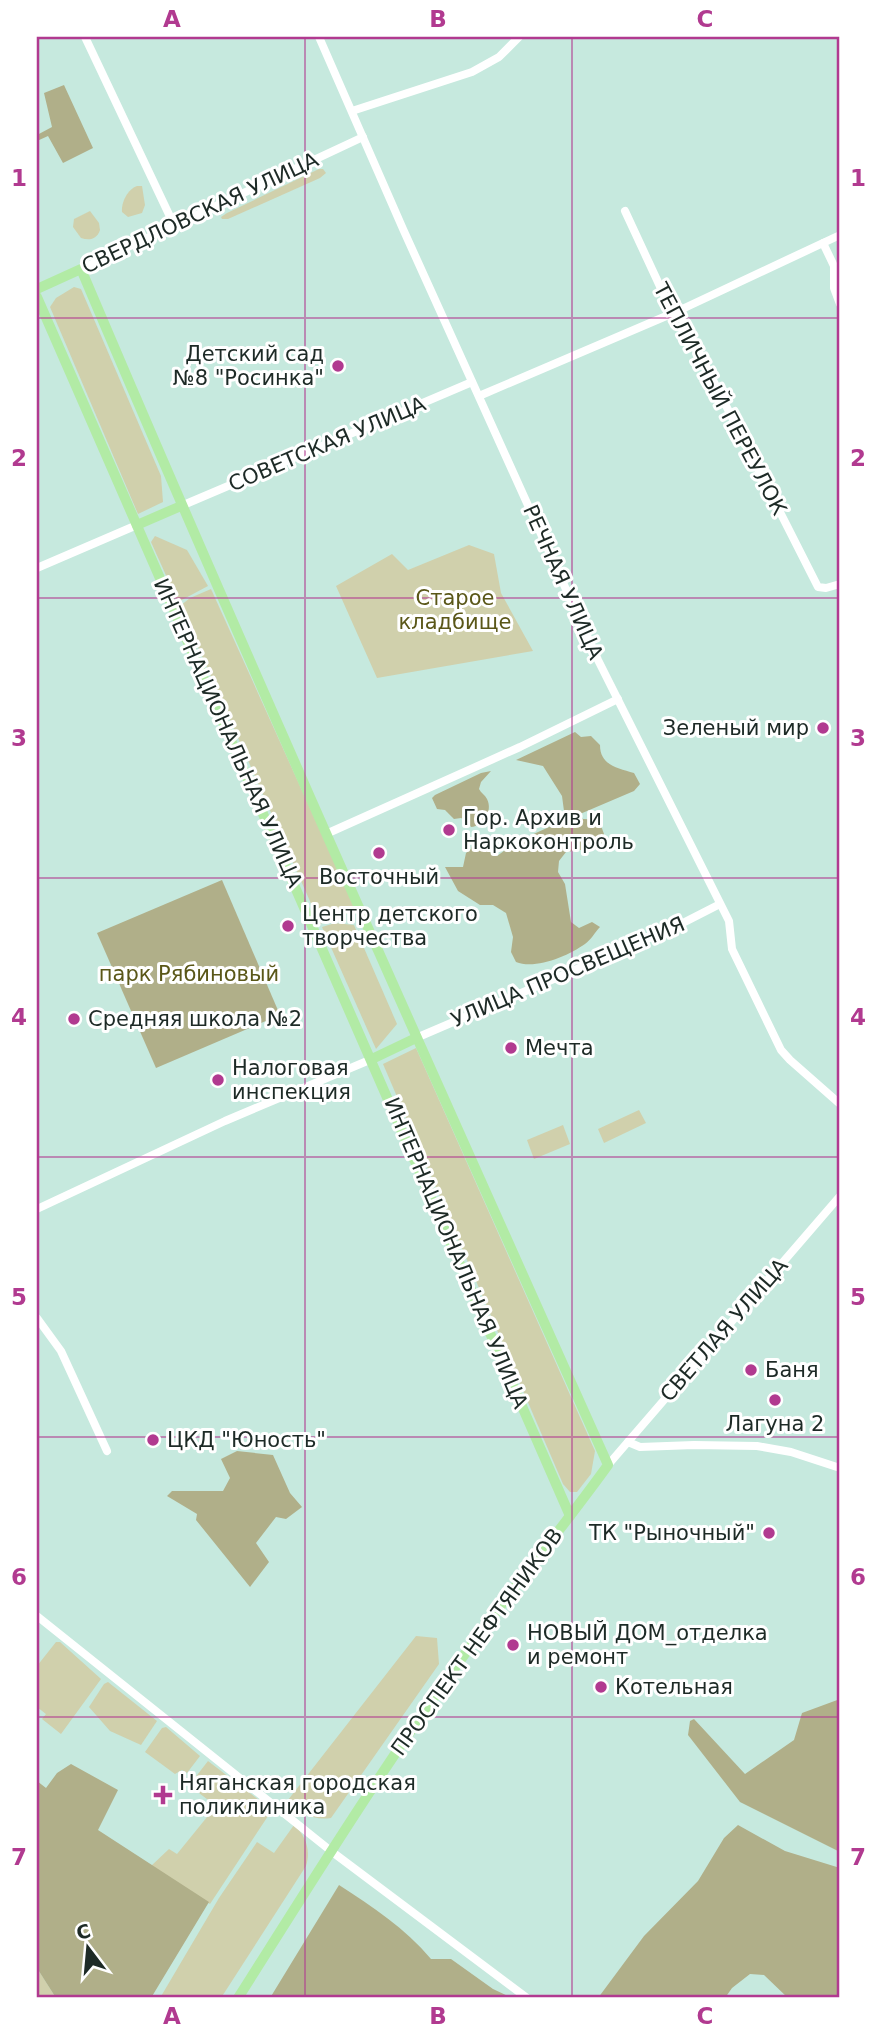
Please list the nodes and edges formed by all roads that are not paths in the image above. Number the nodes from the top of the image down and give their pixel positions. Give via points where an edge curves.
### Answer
1 (85, 37) edge
2 (319, 37) edge
3 (519, 37) edge
4 (352, 111) junction
5 (363, 137) junction
6 (625, 211) dead end
7 (174, 225) junction
8 (840, 235) edge
9 (823, 243) junction
10 (80, 269) junction
11 (37, 289) edge
12 (37, 298) edge
13 (840, 304) edge
14 (678, 311) junction
15 (472, 382) junction
16 (479, 396) junction
17 (181, 506) junction
18 (137, 525) junction
19 (37, 568) edge
20 (840, 583) edge
21 (618, 699) junction
22 (326, 835) junction
23 (720, 904) junction
24 (416, 1038) junction
25 (372, 1059) junction
26 (840, 1104) edge
27 (840, 1196) edge
28 (37, 1209) edge
29 (37, 1318) edge
30 (628, 1442) junction
31 (107, 1451) dead end
32 (608, 1465) junction
33 (840, 1468) edge
34 (570, 1516) junction
35 (37, 1616) edge
36 (331, 1851) junction
37 (237, 1998) edge
38 (527, 1998) edge

1 - 7 street
2 - 4 street, РЕЧНАЯ УЛИЦА
3 - 4 street via 499,57 472,72
4 - 5 street, РЕЧНАЯ УЛИЦА
5 - 7 street, СВЕРДЛОВСКАЯ УЛИЦА
5 - 15 street, РЕЧНАЯ УЛИЦА
6 - 14 street, ТЕПЛИЧНЫЙ ПЕРЕУЛОК via 664,295
7 - 10 street, СВЕРДЛОВСКАЯ УЛИЦА
8 - 9 street
9 - 13 street via 834,266
9 - 14 street
10 - 11 main road, СВЕРДЛОВСКАЯ УЛИЦА
10 - 17 main road
12 - 18 main road, ИНТЕРНАЦИОНАЛЬНАЯ УЛИЦА
14 - 16 street
14 - 20 street, ТЕПЛИЧНЫЙ ПЕРЕУЛОК via 818,587
15 - 16 street, РЕЧНАЯ УЛИЦА
15 - 17 street, СОВЕТСКАЯ УЛИЦА
16 - 21 street, РЕЧНАЯ УЛИЦА
17 - 18 main road
17 - 22 main road
18 - 19 street
18 - 25 main road, ИНТЕРНАЦИОНАЛЬНАЯ УЛИЦА
21 - 22 street
21 - 23 street, РЕЧНАЯ УЛИЦА
22 - 24 main road
23 - 24 street, УЛИЦА ПРОСВЕЩЕНИЯ
23 - 26 street, РЕЧНАЯ УЛИЦА via 729,921 732,949 781,1050
24 - 25 main road
24 - 32 main road
25 - 28 street via 200,1132
25 - 34 main road, ИНТЕРНАЦИОНАЛЬНАЯ УЛИЦА
27 - 30 street, СВЕТЛАЯ УЛИЦА
29 - 31 street via 61,1352
30 - 32 street, СВЕТЛАЯ УЛИЦА
30 - 33 street via 640,1447 757,1446
32 - 34 main road, ПРОСПЕКТ НЕФТЯНИКОВ
34 - 36 main road, ПРОСПЕКТ НЕФТЯНИКОВ via 461,1659
35 - 36 street
36 - 37 main road, ПРОСПЕКТ НЕФТЯНИКОВ
36 - 38 street

